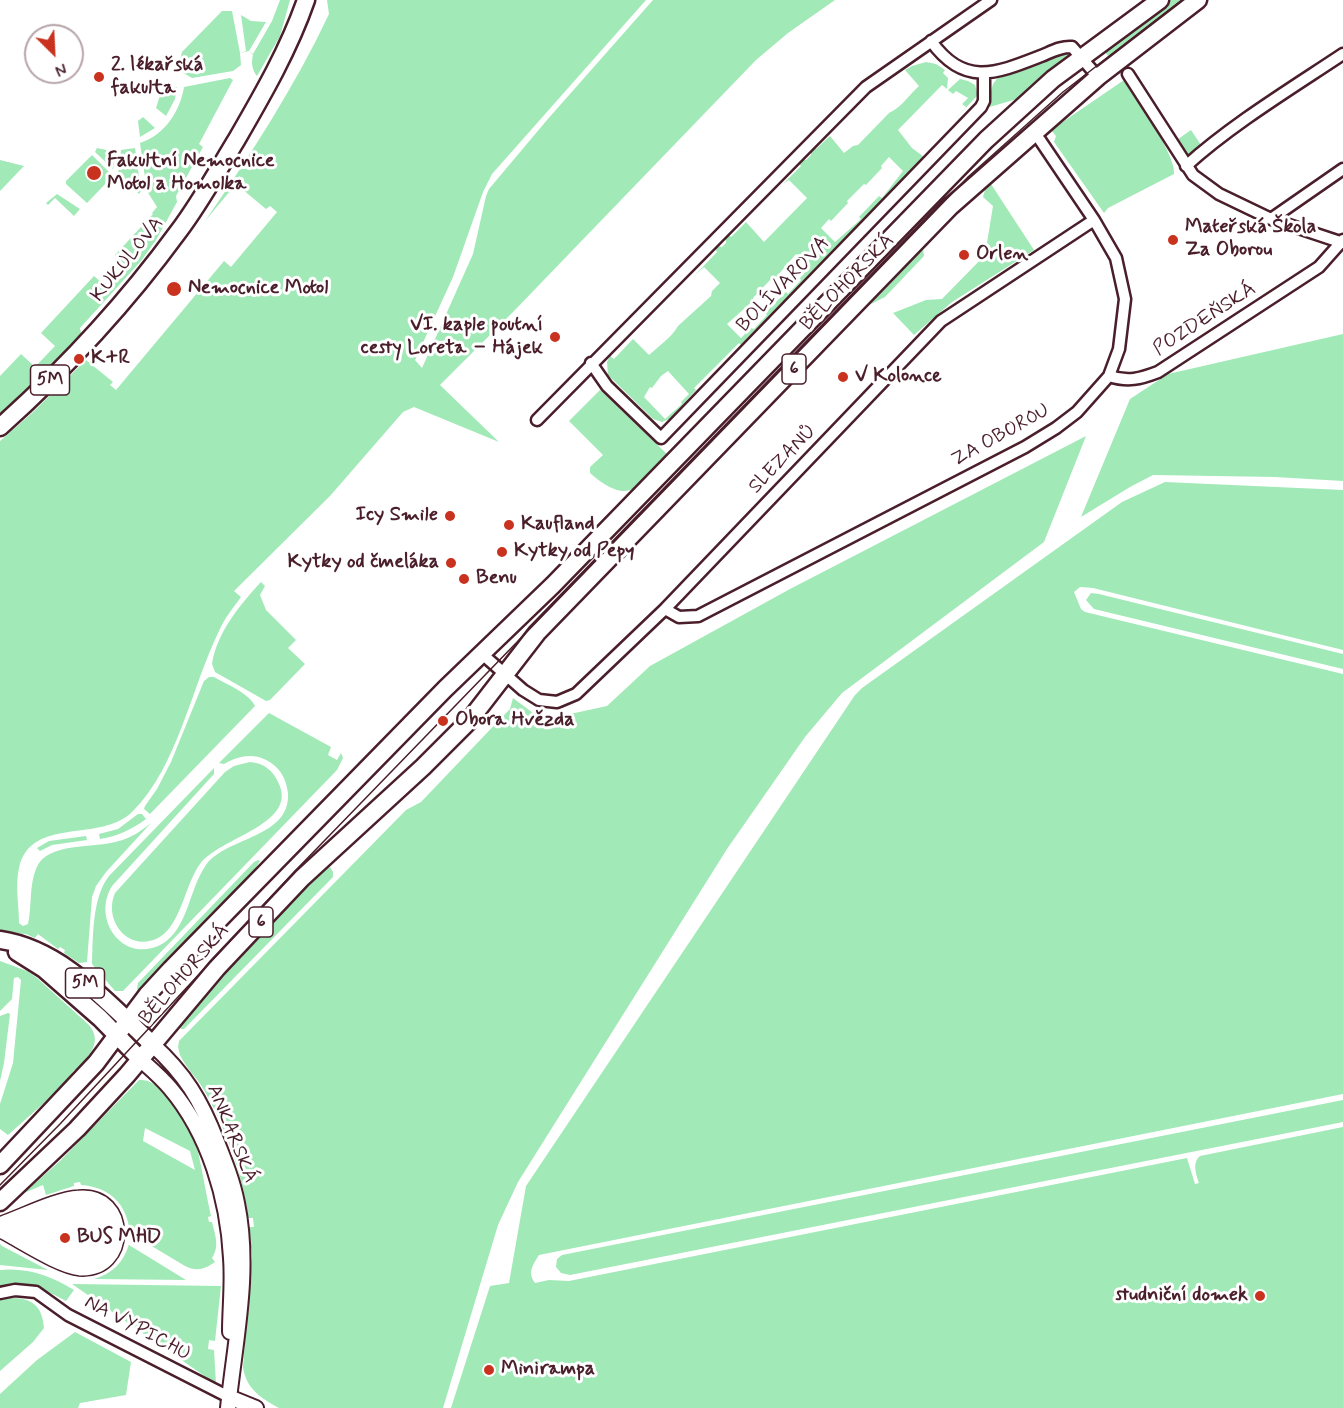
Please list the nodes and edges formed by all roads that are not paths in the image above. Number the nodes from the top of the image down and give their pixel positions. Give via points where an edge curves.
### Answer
1 (306, 0) edge
2 (991, 0) edge
3 (1160, 0) edge
4 (1198, 0) edge
5 (931, 41) junction
6 (1343, 54) edge
7 (1083, 57) junction
8 (984, 73) junction
9 (1128, 74) dead end
10 (1098, 76) junction
11 (1040, 140) dead end
12 (1186, 166) junction
13 (1343, 169) edge
14 (1271, 219) junction
15 (1094, 220) junction
16 (1342, 242) edge
17 (591, 363) junction
18 (1109, 376) junction
19 (537, 420) dead end
20 (0, 427) edge
21 (665, 609) junction
22 (481, 653) junction
23 (505, 675) junction
24 (0, 939) edge
25 (0, 945) edge
26 (123, 1029) junction
27 (152, 1044) junction
28 (140, 1059) junction
29 (0, 1165) edge
30 (0, 1202) edge
31 (0, 1293) edge
32 (229, 1403) edge
33 (256, 1408) edge

1 - 20 main road, KUKULOVA / 5M via 276,70 179,231 98,331
2 - 5 street
3 - 7 main road, BĚLOHORSKÁ / 6
4 - 10 main road, BĚLOHORSKÁ / 6
5 - 8 street via 951,64 967,72
5 - 17 street via 866,87
6 - 12 street
7 - 8 street via 1067,46
7 - 10 street
7 - 22 main road, BĚLOHORSKÁ / 6 via 972,154 553,585
8 - 17 street, BOLÍVAROVA via 981,107 661,438 607,386
9 - 12 street
10 - 23 main road, BĚLOHORSKÁ / 6 via 951,206 537,633
11 - 15 street, ZA OBOROU
12 - 14 street via 1219,194
13 - 14 street
14 - 16 street
15 - 18 street, ZA OBOROU via 1116,258 1125,299 1119,349
15 - 21 street, SLEZANŮ via 941,321
16 - 18 street, POZDEŇSKÁ via 1319,267 1158,372 1138,380
17 - 19 street
18 - 21 street, ZA OBOROU via 1077,412 1025,447 698,616 679,617
21 - 23 street, SLEZANŮ via 569,698 552,703 540,700
22 - 23 street
22 - 26 main road, BĚLOHORSKÁ / 6 via 171,969
23 - 27 main road, BĚLOHORSKÁ / 6 via 477,712 434,757 302,878
24 - 26 main road, 5M via 21,943 52,958 84,982
25 - 26 main road, 5M via 24,955
26 - 27 main road, 5M
26 - 28 main road, 5M
26 - 29 main road, BĚLOHORSKÁ / 6
27 - 28 main road, BĚLOHORSKÁ / 6
27 - 32 street, ANKARSKÁ via 180,1072 200,1100 236,1198 243,1280
28 - 30 main road, BĚLOHORSKÁ / 6 via 77,1129
28 - 32 street, ANKARSKÁ via 171,1089 187,1113 209,1155 220,1191 232,1259
31 - 32 street, NA VYPICHU via 36,1292 68,1315
32 - 33 street, NA VYPICHU

